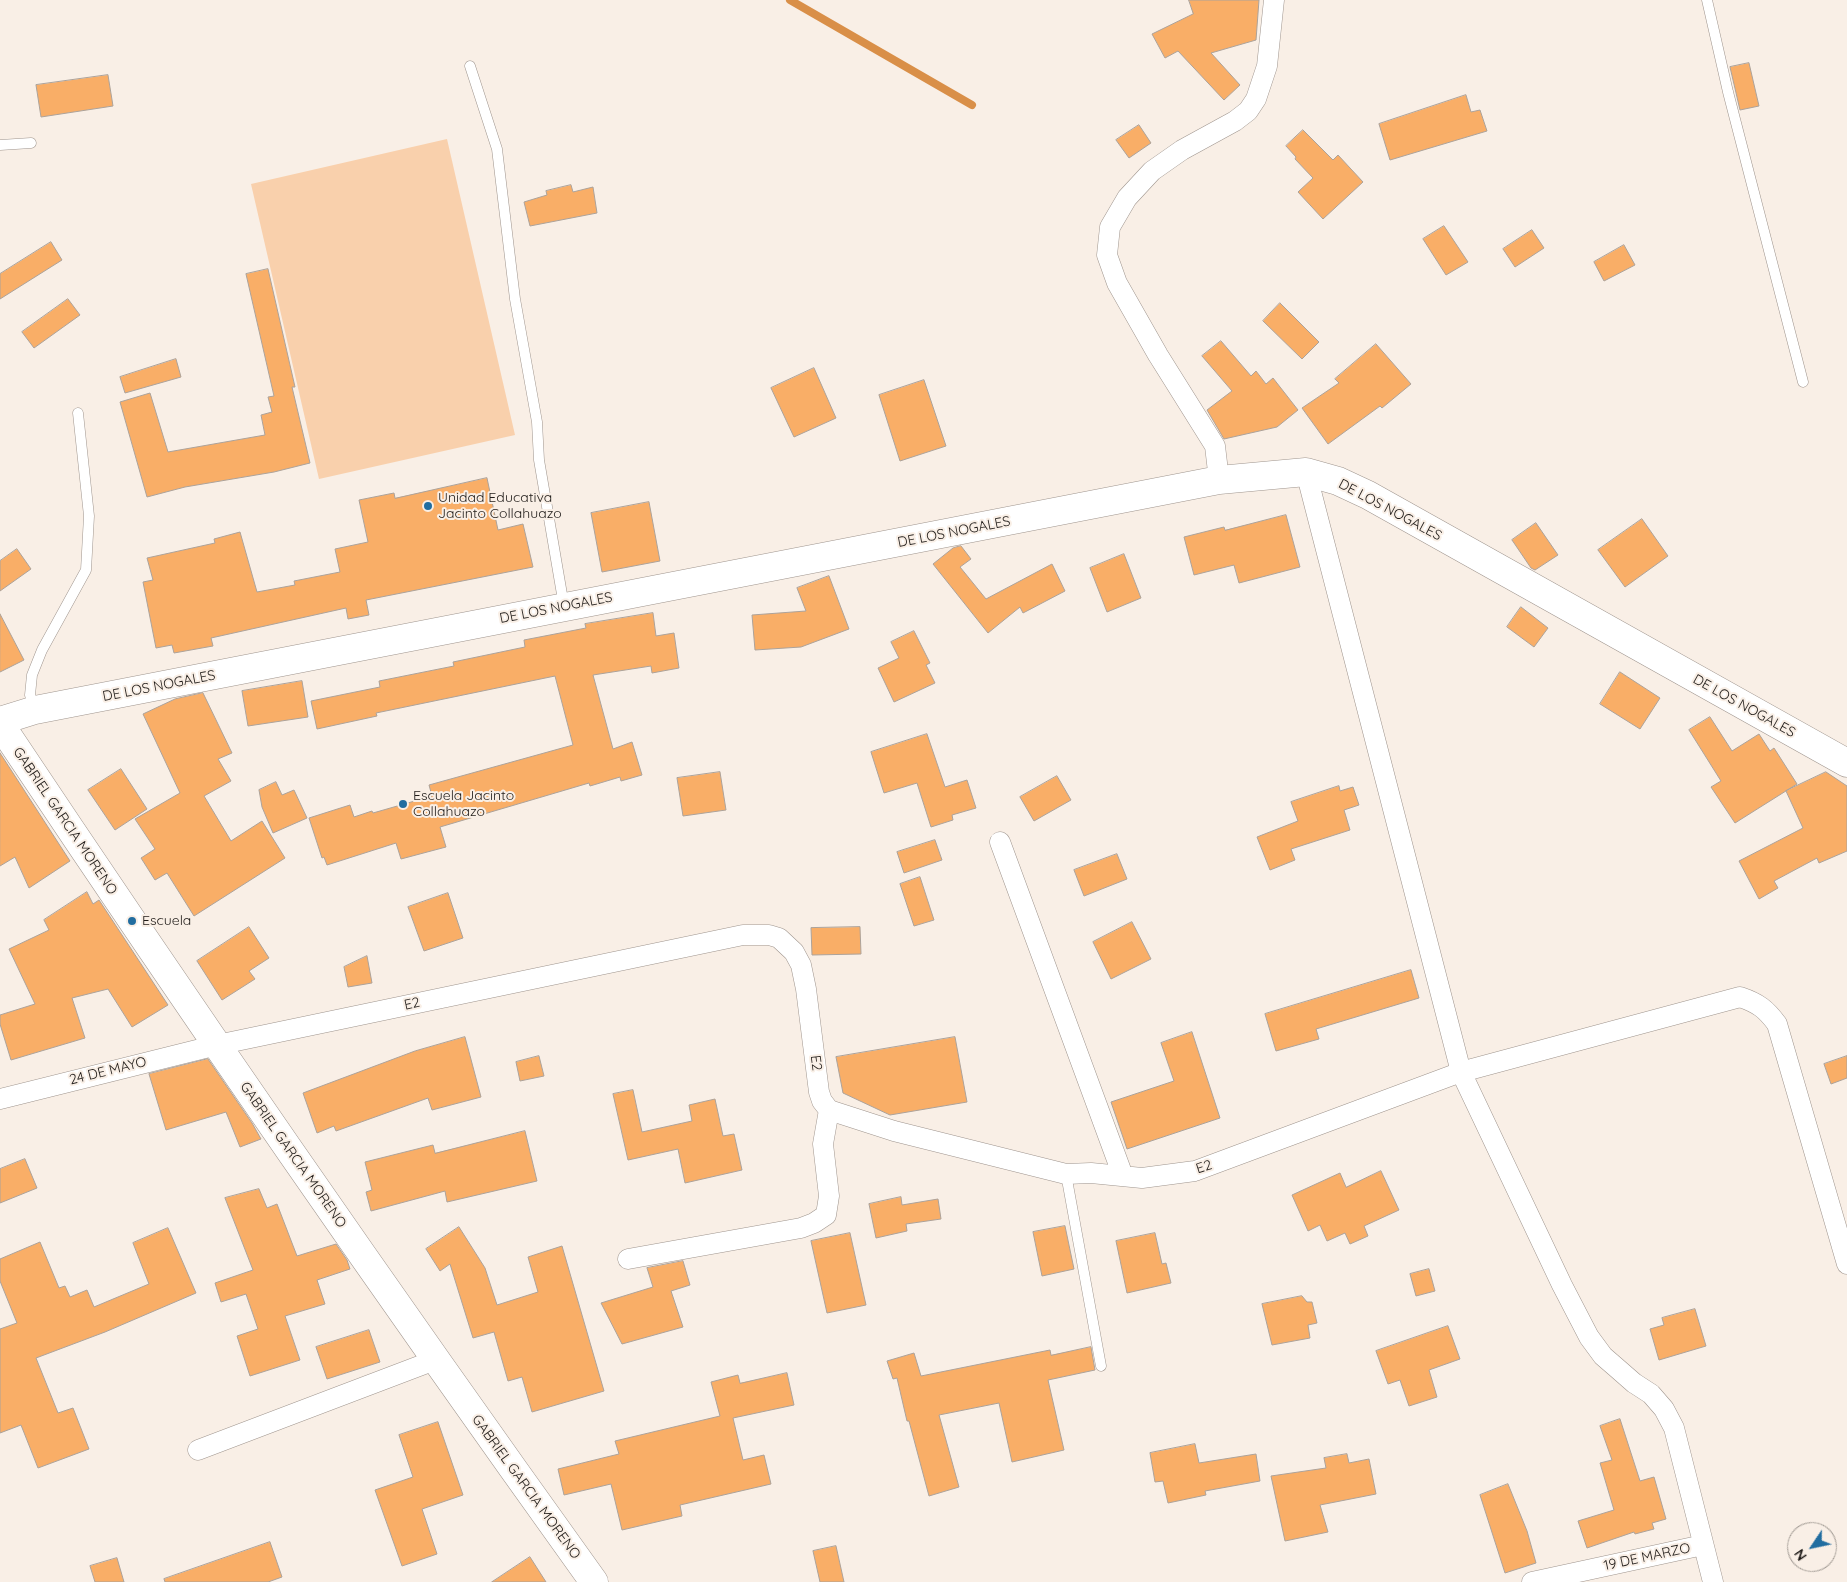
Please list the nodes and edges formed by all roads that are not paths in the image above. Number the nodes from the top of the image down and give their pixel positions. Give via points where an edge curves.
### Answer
1 (1274, 0) edge
2 (1707, 0) edge
3 (470, 66) dead end
4 (31, 143) dead end
5 (0, 145) edge
6 (1803, 382) dead end
7 (78, 413) dead end
8 (1306, 472) junction
9 (1219, 480) junction
10 (564, 607) junction
11 (35, 710) junction
12 (0, 722) edge
13 (1847, 763) edge
14 (1000, 842) dead end
15 (217, 1045) junction
16 (1461, 1072) junction
17 (0, 1099) edge
18 (828, 1110) junction
19 (1066, 1174) junction
20 (1123, 1176) junction
21 (628, 1259) dead end
22 (1847, 1264) edge
23 (435, 1360) junction
24 (1101, 1366) dead end
25 (198, 1450) dead end
26 (1703, 1545) junction
27 (594, 1582) edge
28 (1532, 1582) edge
29 (1713, 1582) edge

1 - 9 street via 1267,66 1256,99 1248,111 1152,171 1127,198 1110,227 1108,255 1117,283 1215,446
2 - 6 lane
3 - 10 lane via 497,149 516,299 537,422 539,460
4 - 5 lane
7 - 11 lane via 89,516 86,570 42,650 32,675 30,695
8 - 9 street, DE LOS NOGALES
8 - 13 street, DE LOS NOGALES via 1338,481 1368,495
8 - 16 street
9 - 10 street, DE LOS NOGALES
10 - 11 street, DE LOS NOGALES
11 - 12 street, DE LOS NOGALES
12 - 15 street, GABRIEL GARCIA MORENO
14 - 20 street
15 - 17 street, 24 DE MAYO
15 - 18 street, E2 via 743,934 769,936 787,943 801,965 819,1092
15 - 23 street, GABRIEL GARCIA MORENO
16 - 20 street, E2 via 1195,1171 1142,1178
16 - 22 street, E2 via 1740,996 1753,1001 1767,1010 1777,1024
16 - 26 street via 1589,1337 1603,1356 1652,1394 1674,1428
18 - 19 street, E2 via 894,1131
18 - 21 street via 823,1144 829,1196 826,1215 801,1228
19 - 20 street, E2
19 - 24 lane
23 - 25 street
23 - 27 street, GABRIEL GARCIA MORENO
26 - 28 street, 19 DE MARZO
26 - 29 street

